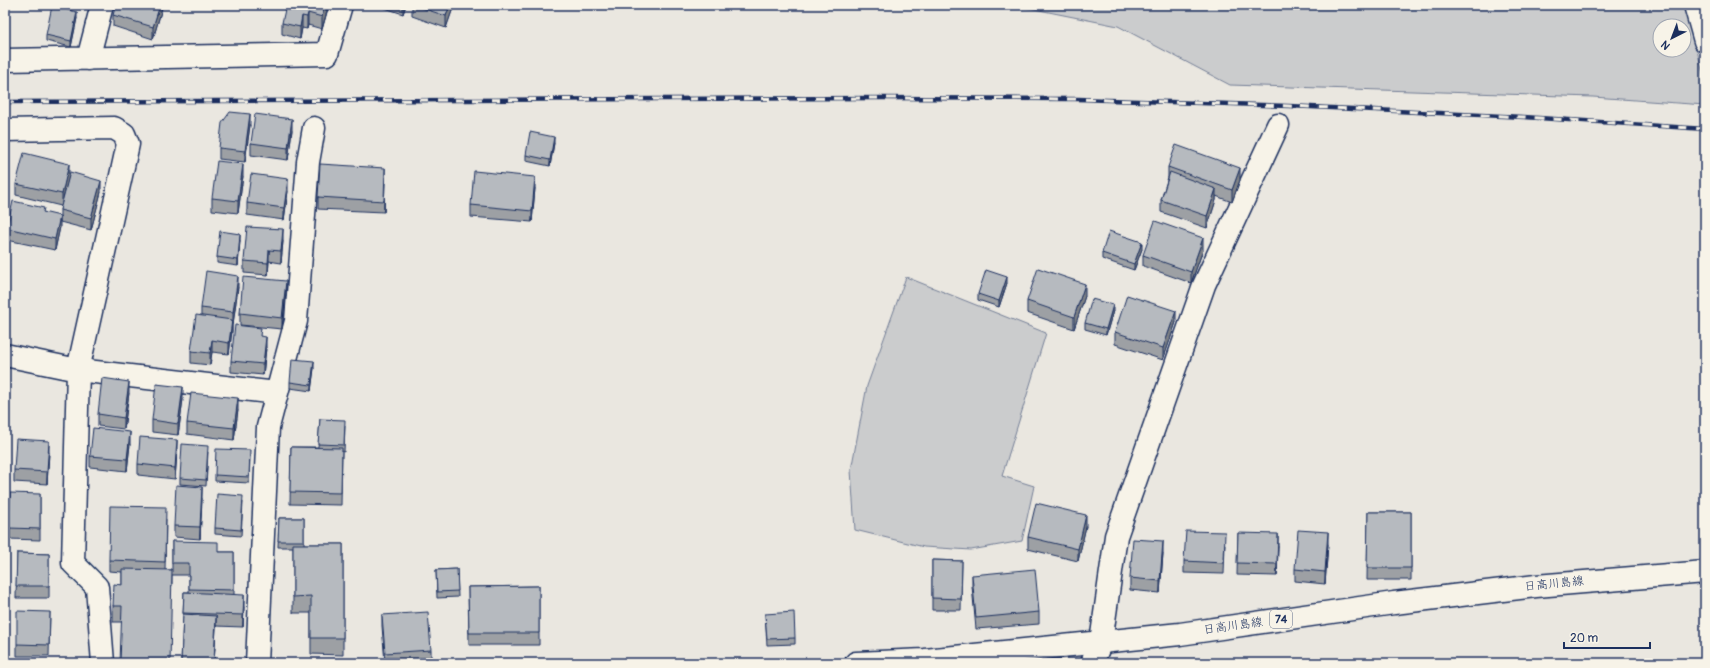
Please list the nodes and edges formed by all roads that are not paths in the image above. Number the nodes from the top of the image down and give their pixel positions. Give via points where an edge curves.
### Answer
1 (102, 5) edge
2 (341, 5) edge
3 (1695, 5) edge
4 (1705, 41) edge
5 (88, 59) junction
6 (5, 60) edge
7 (1278, 125) dead end
8 (314, 128) dead end
9 (5, 130) edge
10 (5, 355) edge
11 (78, 370) junction
12 (277, 393) junction
13 (1705, 572) edge
14 (1101, 642) junction
15 (103, 663) edge
16 (257, 663) edge
17 (856, 663) edge
18 (1092, 663) edge

1 - 5 street
2 - 5 street via 327,54
3 - 4 street
5 - 6 street
7 - 14 street via 1204,285 1119,529
8 - 12 street via 308,162 296,321
9 - 11 street via 114,128 124,134 128,144
10 - 11 street
11 - 12 street
11 - 15 street via 74,563 98,587
12 - 16 street via 268,427
13 - 14 street, 日高川島線 / 74 via 1528,586 1180,634
14 - 17 street, 日高川島線 / 74 via 925,660
14 - 18 street

